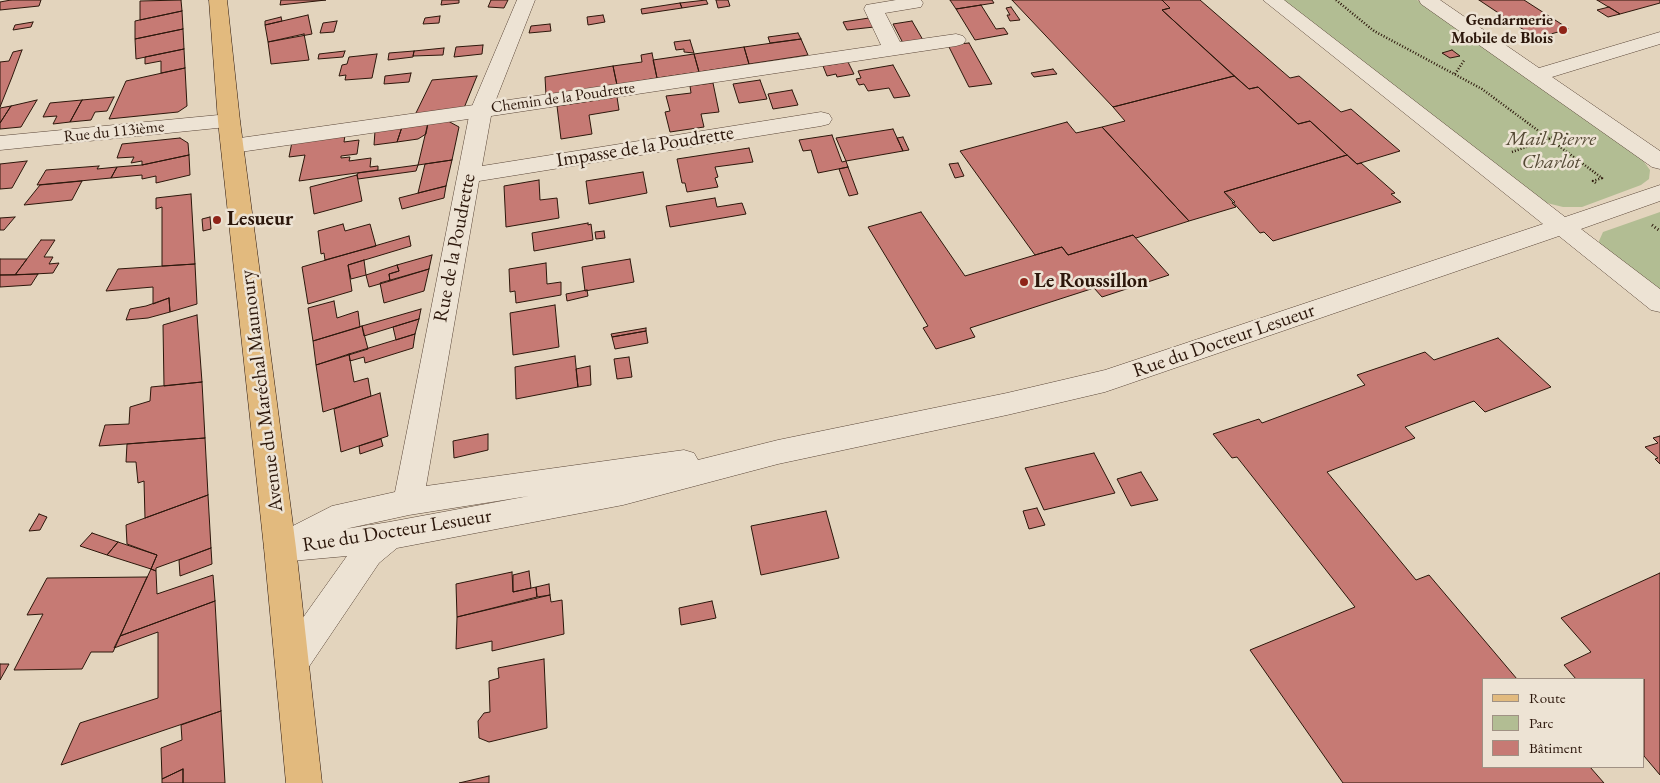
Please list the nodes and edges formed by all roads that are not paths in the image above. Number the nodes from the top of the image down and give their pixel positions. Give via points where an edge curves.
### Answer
1 (218, 0) edge
2 (526, 0) edge
3 (1272, 0) edge
4 (1428, 0) edge
5 (914, 4) dead end
6 (1660, 38) edge
7 (956, 40) dead end
8 (893, 49) junction
9 (1536, 75) junction
10 (481, 111) junction
11 (821, 119) dead end
12 (231, 133) junction
13 (0, 143) edge
14 (1656, 160) edge
15 (469, 174) junction
16 (1660, 193) edge
17 (1561, 227) junction
18 (1660, 303) edge
19 (778, 452) junction
20 (409, 502) junction
21 (389, 536) junction
22 (280, 548) junction
23 (292, 662) junction
24 (304, 783) edge

1 - 12 main road, Avenue du Maréchal Maunoury
2 - 10 street, Rue de la Poudrette
3 - 17 street
4 - 9 street
5 - 8 street via 873,9
6 - 9 street
7 - 8 street, Chemin de la Poudrette
8 - 10 street, Chemin de la Poudrette
9 - 14 street
10 - 12 street, Chemin de la Poudrette
10 - 15 street, Rue de la Poudrette
11 - 15 street, Impasse de la Poudrette
12 - 13 street, Rue du 113ième
12 - 22 main road, Avenue du Maréchal Maunoury
15 - 20 street, Rue de la Poudrette
16 - 17 street, Rue du Docteur Lesueur
17 - 18 street
17 - 19 street, Rue du Docteur Lesueur via 1104,381
19 - 20 street, Rue du Docteur Lesueur via 646,466
19 - 21 street, Rue du Docteur Lesueur via 623,492
20 - 22 street, Rue du Docteur Lesueur via 343,515
21 - 22 street, Rue du Docteur Lesueur
21 - 23 street via 368,553
22 - 23 main road, Avenue du Maréchal Maunoury
23 - 24 main road, Avenue du Maréchal Maunoury

